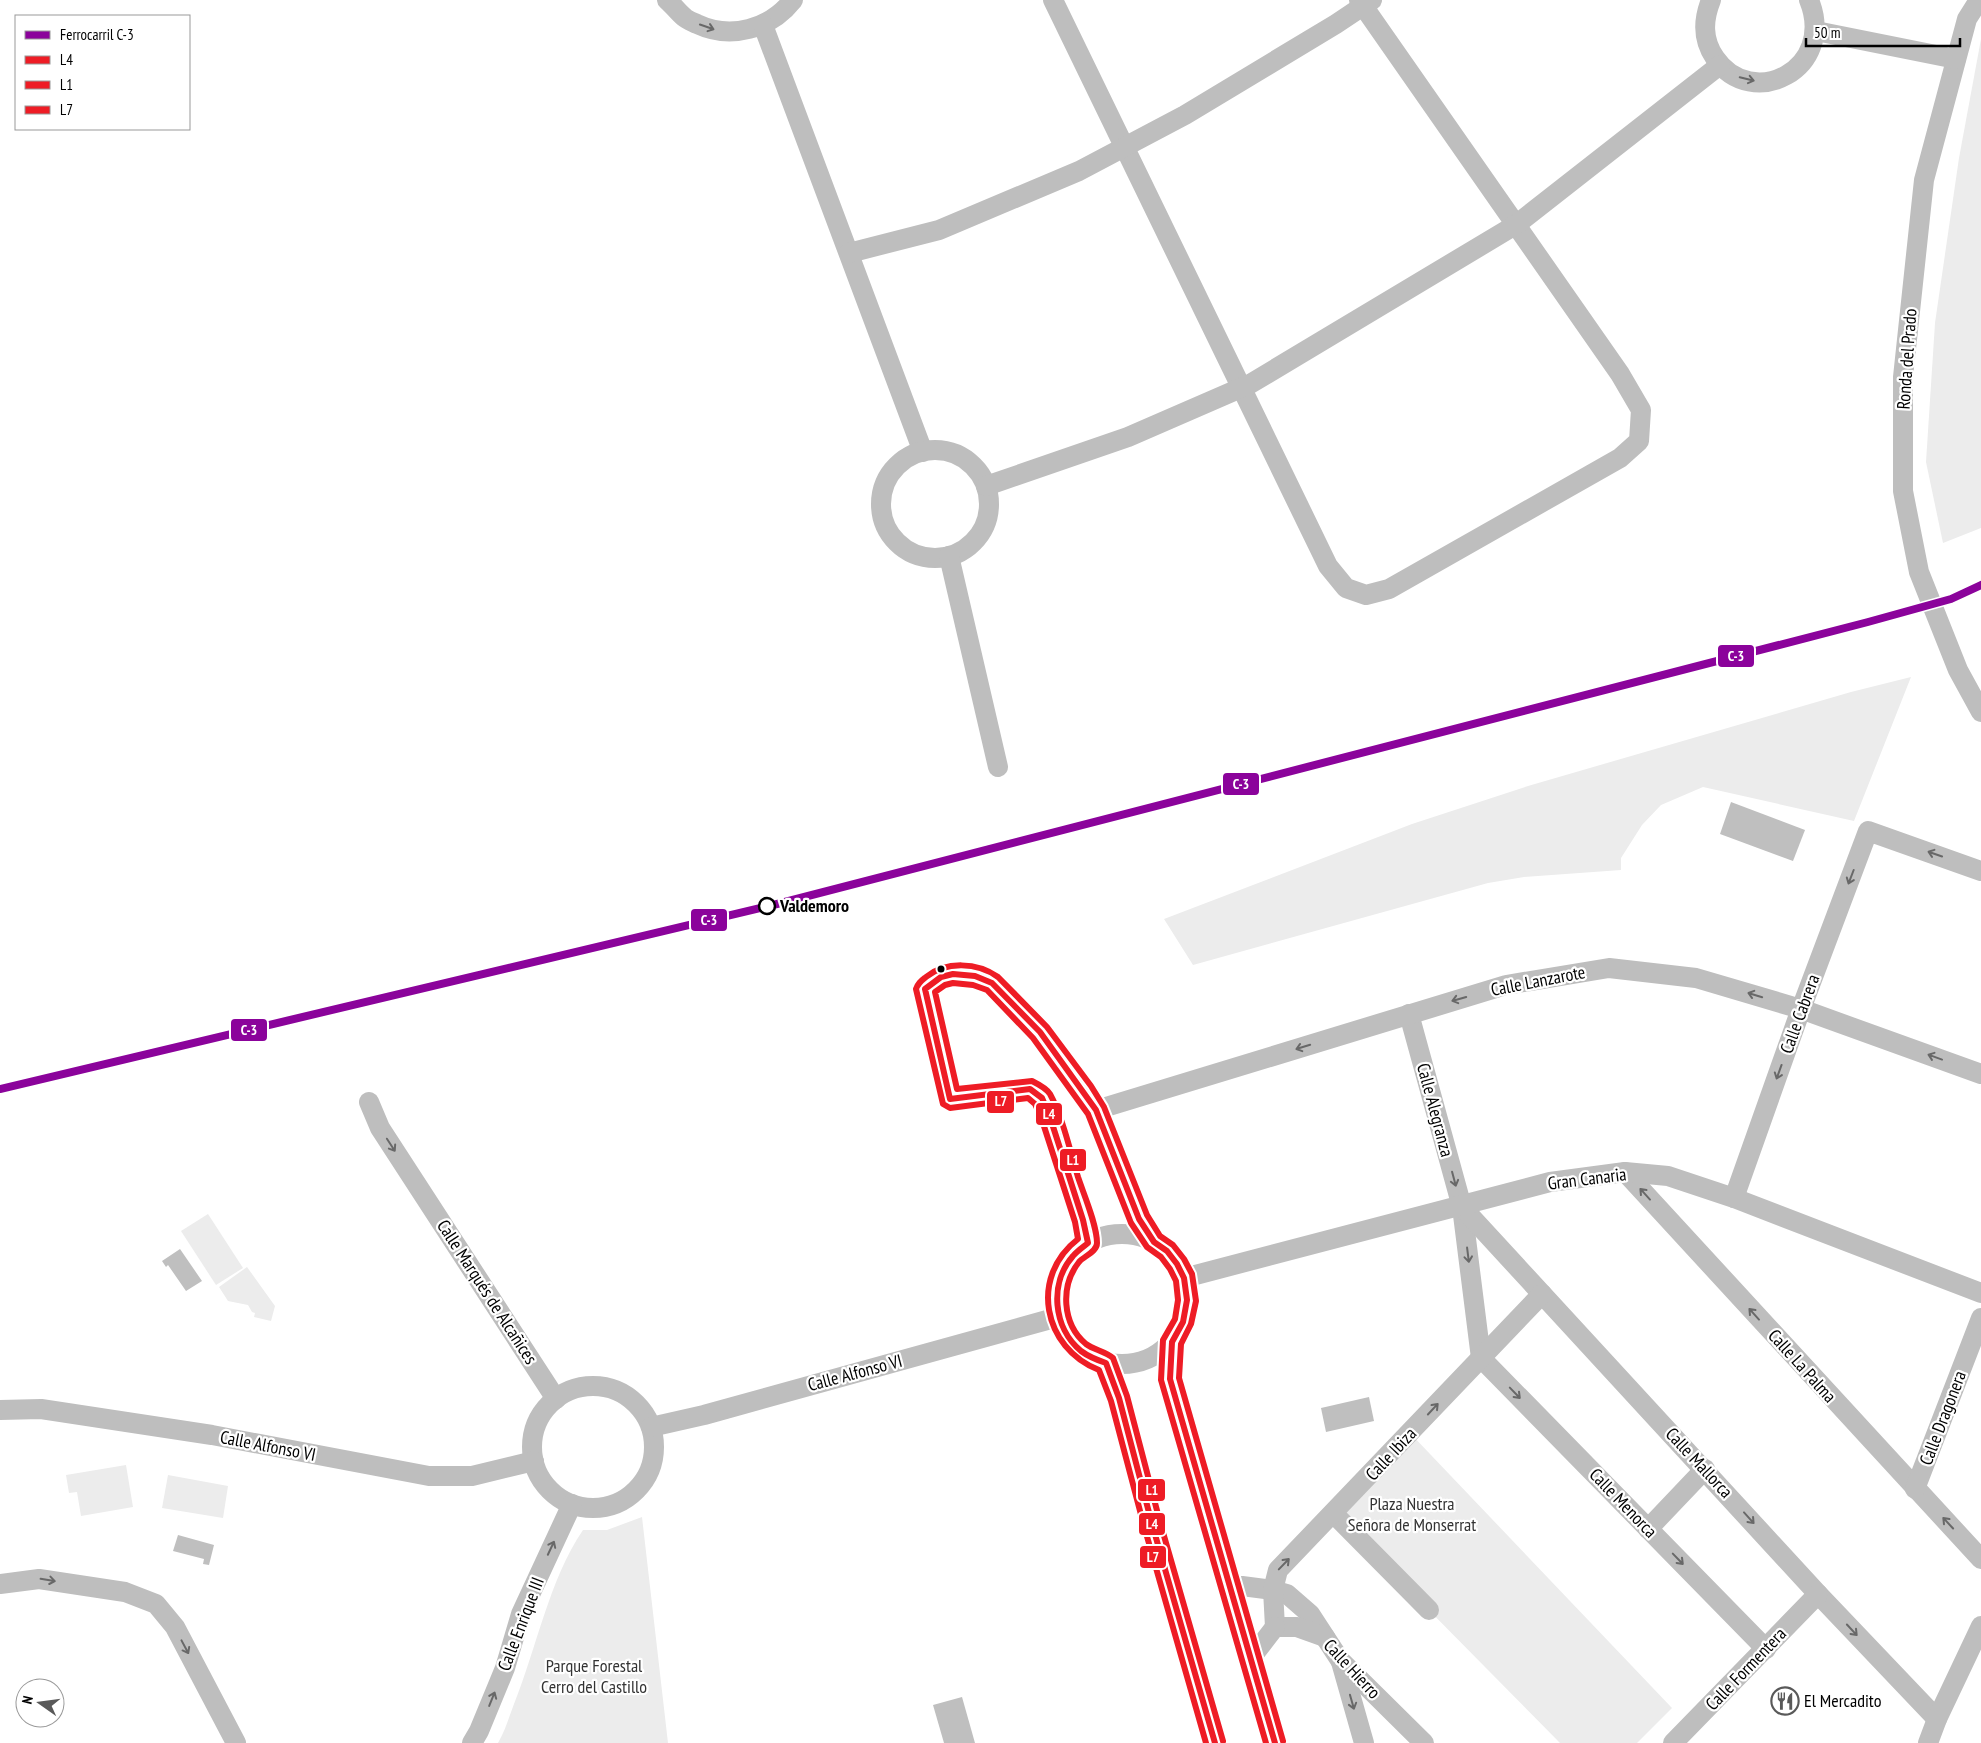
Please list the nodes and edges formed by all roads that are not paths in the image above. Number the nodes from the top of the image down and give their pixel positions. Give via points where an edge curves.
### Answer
1 (668, 0) edge
2 (793, 0) edge
3 (1053, 0) edge
4 (1711, 0) edge
5 (1809, 0) edge
6 (1979, 0) edge
7 (1365, 2) edge
8 (763, 25) junction
9 (1816, 32) junction
10 (1956, 59) junction
11 (1720, 65) junction
12 (1124, 147) junction
13 (1517, 224) junction
14 (848, 253) junction
15 (1242, 387) junction
16 (923, 452) junction
17 (986, 486) junction
18 (949, 556) junction
19 (1981, 712) edge
20 (998, 767) dead end
21 (1981, 871) edge
22 (972, 975) dead end
23 (1801, 1010) junction
24 (1408, 1014) junction
25 (1981, 1074) edge
26 (1030, 1089) dead end
27 (369, 1102) dead end
28 (1096, 1110) junction
29 (1624, 1172) junction
30 (1734, 1198) junction
31 (1462, 1207) junction
32 (1154, 1242) junction
33 (1088, 1243) junction
34 (1184, 1278) junction
35 (1981, 1293) edge
36 (1542, 1294) junction
37 (1058, 1317) junction
38 (1981, 1318) edge
39 (1172, 1342) junction
40 (1481, 1358) junction
41 (1106, 1363) junction
42 (556, 1399) junction
43 (0, 1410) edge
44 (651, 1427) junction
45 (534, 1461) junction
46 (1705, 1469) junction
47 (1915, 1489) junction
48 (572, 1504) junction
49 (1334, 1514) junction
50 (1648, 1529) junction
51 (1981, 1559) edge
52 (0, 1584) edge
53 (1230, 1587) junction
54 (1273, 1590) junction
55 (1818, 1594) junction
56 (1429, 1610) dead end
57 (1981, 1626) edge
58 (1275, 1627) junction
59 (1325, 1637) junction
60 (1766, 1648) junction
61 (1251, 1658) junction
62 (1340, 1660) junction
63 (1937, 1719) junction
64 (1414, 1741) edge
65 (236, 1743) edge
66 (472, 1743) edge
67 (1215, 1743) edge
68 (1275, 1743) edge
69 (1364, 1743) edge
70 (1673, 1743) edge
71 (1928, 1743) edge

1 -> 8 street via 685,18 709,29 736,32
2 - 8 street via 784,12
3 - 12 street
4 - 11 street via 1705,15 1704,33
5 - 9 street via 1815,14
6 - 10 street, Ronda del Prado via 1967,20
7 - 12 street via 1185,115
7 - 13 street
8 - 14 street
9 - 10 street
11 -> 9 street via 1734,76 1751,82 1769,82 1786,76 1801,65 1811,50
10 - 19 street, Ronda del Prado via 1924,180 1903,377 1903,491 1919,572 1958,670
11 - 13 street
12 - 14 street via 1079,171 939,230
12 - 15 street
13 - 15 street
13 - 15 street via 1620,374 1640,410 1640,441 1620,458 1389,588 1366,595 1346,588 1328,566
14 - 16 street
15 - 17 street via 1128,437
16 - 17 street via 941,450 958,455 973,465
16 - 18 street via 907,458 894,469 885,485 881,502 884,520 904,549 921,557
17 - 18 street via 989,513 983,530 972,545
18 - 20 street
21 -> 23 street, Calle Cabrera via 1868,831
22 - 28 street via 984,977 992,983 1040,1032
23 -> 24 street, Calle Lanzarote via 1696,978 1609,968 1506,985
25 -> 23 street, Calle Lanzarote
23 -> 30 street, Calle Cabrera
24 -> 28 street, Calle Lanzarote
24 -> 31 street, Calle Alegranza
26 - 33 street via 1042,1098 1049,1114
27 -> 42 street, Calle Marqués de Alcañices via 380,1128
28 - 32 street via 1139,1219
29 - 30 street, Gran Canaria via 1668,1176
29 - 31 street, Gran Canaria via 1550,1182
47 -> 29 street, Calle La Palma
30 - 35 street, Gran Canaria
31 - 34 street, Gran Canaria
31 - 36 street, Calle Mallorca
31 -> 40 street, Calle Alegranza
32 - 33 street via 1121,1234 1104,1236
32 - 34 street via 1167,1251
33 - 37 street via 1072,1257 1060,1275 1056,1296
34 - 39 street via 1187,1300 1183,1322
36 - 40 street, Calle Ibiza
36 - 46 street, Calle Mallorca
37 - 41 street via 1076,1347
37 - 44 street, Calle Alfonso VI
38 - 47 street, Calle Dragonera
39 - 41 street via 1142,1362
39 - 53 street via 1170,1379
49 -> 40 street, Calle Ibiza
40 -> 50 street, Calle Menorca
41 - 67 street via 1119,1398
42 - 44 street via 572,1390 592,1386 611,1388 628,1396 642,1410
42 - 45 street via 536,1427
43 - 45 street, Calle Alfonso VI via 41,1409 203,1434 429,1476 472,1476
44 - 48 street via 653,1461 647,1477 636,1491 606,1507
45 - 48 street via 554,1494
46 - 50 street
46 -> 55 street, Calle Mallorca
51 -> 47 street, Calle La Palma
66 -> 48 street, Calle Enrique III via 505,1668 521,1614
54 -> 49 street, Calle Ibiza via 1278,1570
49 - 56 street
50 -> 60 street, Calle Menorca
52 -> 65 street via 39,1579 125,1592 156,1604 175,1628
53 - 54 street
53 - 61 street
54 - 58 street, Calle Ibiza
54 - 59 street via 1287,1594 1310,1614
55 - 60 street, Calle Formentera
55 -> 63 street, Calle Mallorca
57 - 63 street
58 - 59 street, Calle Hierro via 1297,1627
58 - 61 street
59 - 62 street, Calle Hierro
60 - 70 street, Calle Formentera
61 - 68 street
62 - 64 street, Calle Hierro
62 -> 69 street
63 - 71 street

